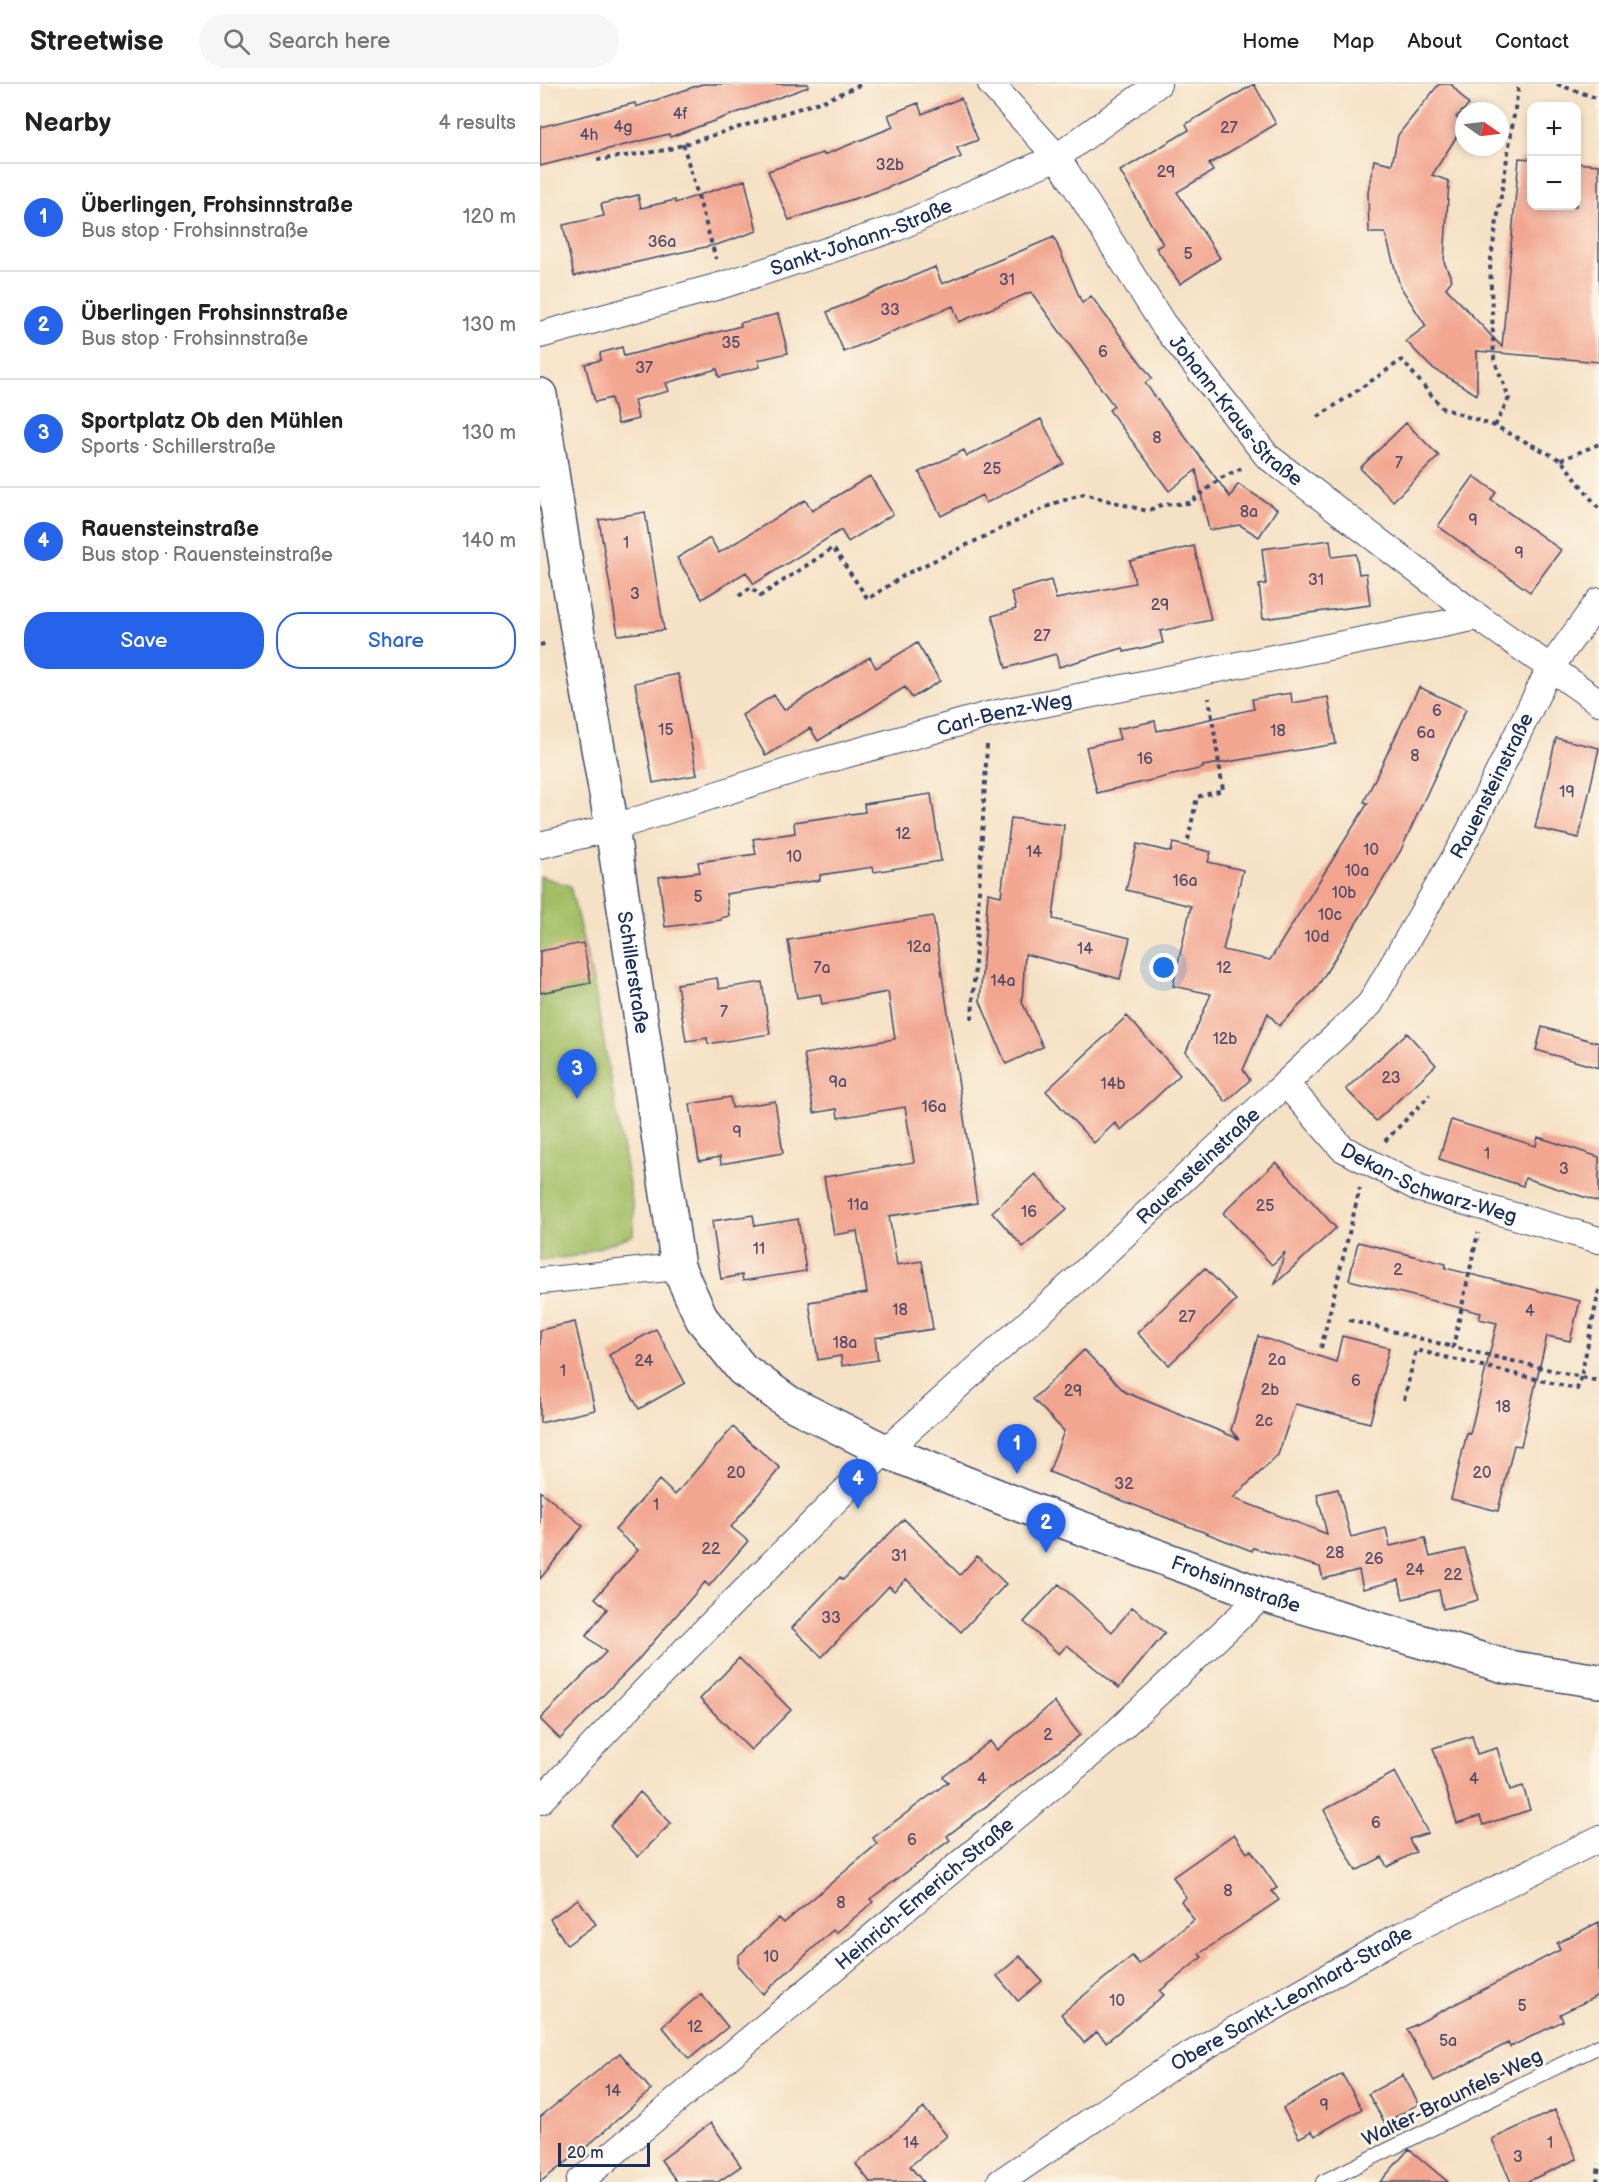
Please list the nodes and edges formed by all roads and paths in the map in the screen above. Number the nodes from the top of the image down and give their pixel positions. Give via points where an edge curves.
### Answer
1 (862, 84) edge
2 (991, 84) edge
3 (1158, 84) edge
4 (1520, 84) edge
5 (1557, 84) edge
6 (1599, 99) edge
7 (683, 144) junction
8 (1057, 157) junction
9 (597, 160) dead end
10 (723, 285) junction
11 (540, 335) edge
12 (540, 395) edge
13 (1318, 417) dead end
14 (1495, 426) junction
15 (1599, 444) edge
16 (1267, 456) junction
17 (1560, 460) junction
18 (1599, 509) edge
19 (739, 596) dead end
20 (1599, 601) edge
21 (1478, 617) junction
22 (1550, 668) junction
23 (1205, 673) junction
24 (1599, 702) edge
25 (988, 715) junction
26 (612, 828) junction
27 (1188, 840) dead end
28 (540, 845) edge
29 (972, 1019) dead end
30 (1287, 1085) junction
31 (1430, 1095) dead end
32 (1366, 1161) junction
33 (1484, 1206) junction
34 (1599, 1240) edge
35 (678, 1267) junction
36 (540, 1281) edge
37 (1599, 1290) edge
38 (1349, 1320) dead end
39 (1453, 1347) junction
40 (1321, 1348) dead end
41 (1581, 1377) junction
42 (1599, 1382) edge
43 (1404, 1400) dead end
44 (885, 1450) junction
45 (1263, 1595) junction
46 (1599, 1681) edge
47 (540, 1801) edge
48 (1599, 1839) edge
49 (1599, 2046) edge
50 (1599, 2164) edge
51 (579, 2182) edge
52 (1000, 2182) edge
53 (1323, 2182) edge
54 (1597, 2182) edge

1 - 7 path via 826,100
2 - 8 street, Johann-Kraus-Straße
3 - 8 street, Sankt-Johann-Straße
4 - 14 path via 1490,264 1494,359 1509,398
5 - 6 path
7 - 9 path
7 - 10 path
8 - 10 street, Sankt-Johann-Straße via 896,228
8 - 16 street, Johann-Kraus-Straße via 1163,324
10 - 11 street, Sankt-Johann-Straße
12 - 26 street, Schillerstraße
13 - 14 path via 1402,360 1442,408
14 - 17 path
15 - 17 path
16 - 19 path via 1221,478 1188,503 1161,505 1147,511 1084,494 1055,502 908,573 868,599 833,548 760,596 752,587
16 - 21 street, Johann-Kraus-Straße
17 - 18 path
20 - 22 street, Rauensteinstraße
21 - 22 street, Johann-Kraus-Straße
21 - 23 street, Carl-Benz-Weg
22 - 24 street
22 - 30 street, Rauensteinstraße via 1466,838 1370,1004
23 - 25 street, Carl-Benz-Weg
23 - 27 path via 1223,790 1197,797
25 - 26 street, Carl-Benz-Weg via 812,764
25 - 29 path
26 - 28 street, Carl-Benz-Weg
26 - 35 street, Schillerstraße
30 - 32 street, Dekan-Schwarz-Weg via 1342,1148
30 - 44 street, Rauensteinstraße
31 - 32 path
32 - 33 street, Dekan-Schwarz-Weg via 1420,1189
32 - 40 path
33 - 34 street, Dekan-Schwarz-Weg
33 - 39 path
35 - 36 street
35 - 44 street, Schillerstraße via 702,1319 742,1369 788,1402
37 - 41 path
38 - 39 path
39 - 41 path
41 - 42 path
41 - 43 path via 1577,1389 1416,1350
44 - 45 street, Frohsinnstraße via 1035,1511
44 - 47 street, Rauensteinstraße
45 - 46 street, Frohsinnstraße via 1508,1667
45 - 51 street, Heinrich-Emerich-Straße via 1110,1738
48 - 52 street, Obere Sankt-Leonhard-Straße via 1394,1939 1178,2062
49 - 53 lane, Walter-Braunfels-Weg
50 - 54 path

